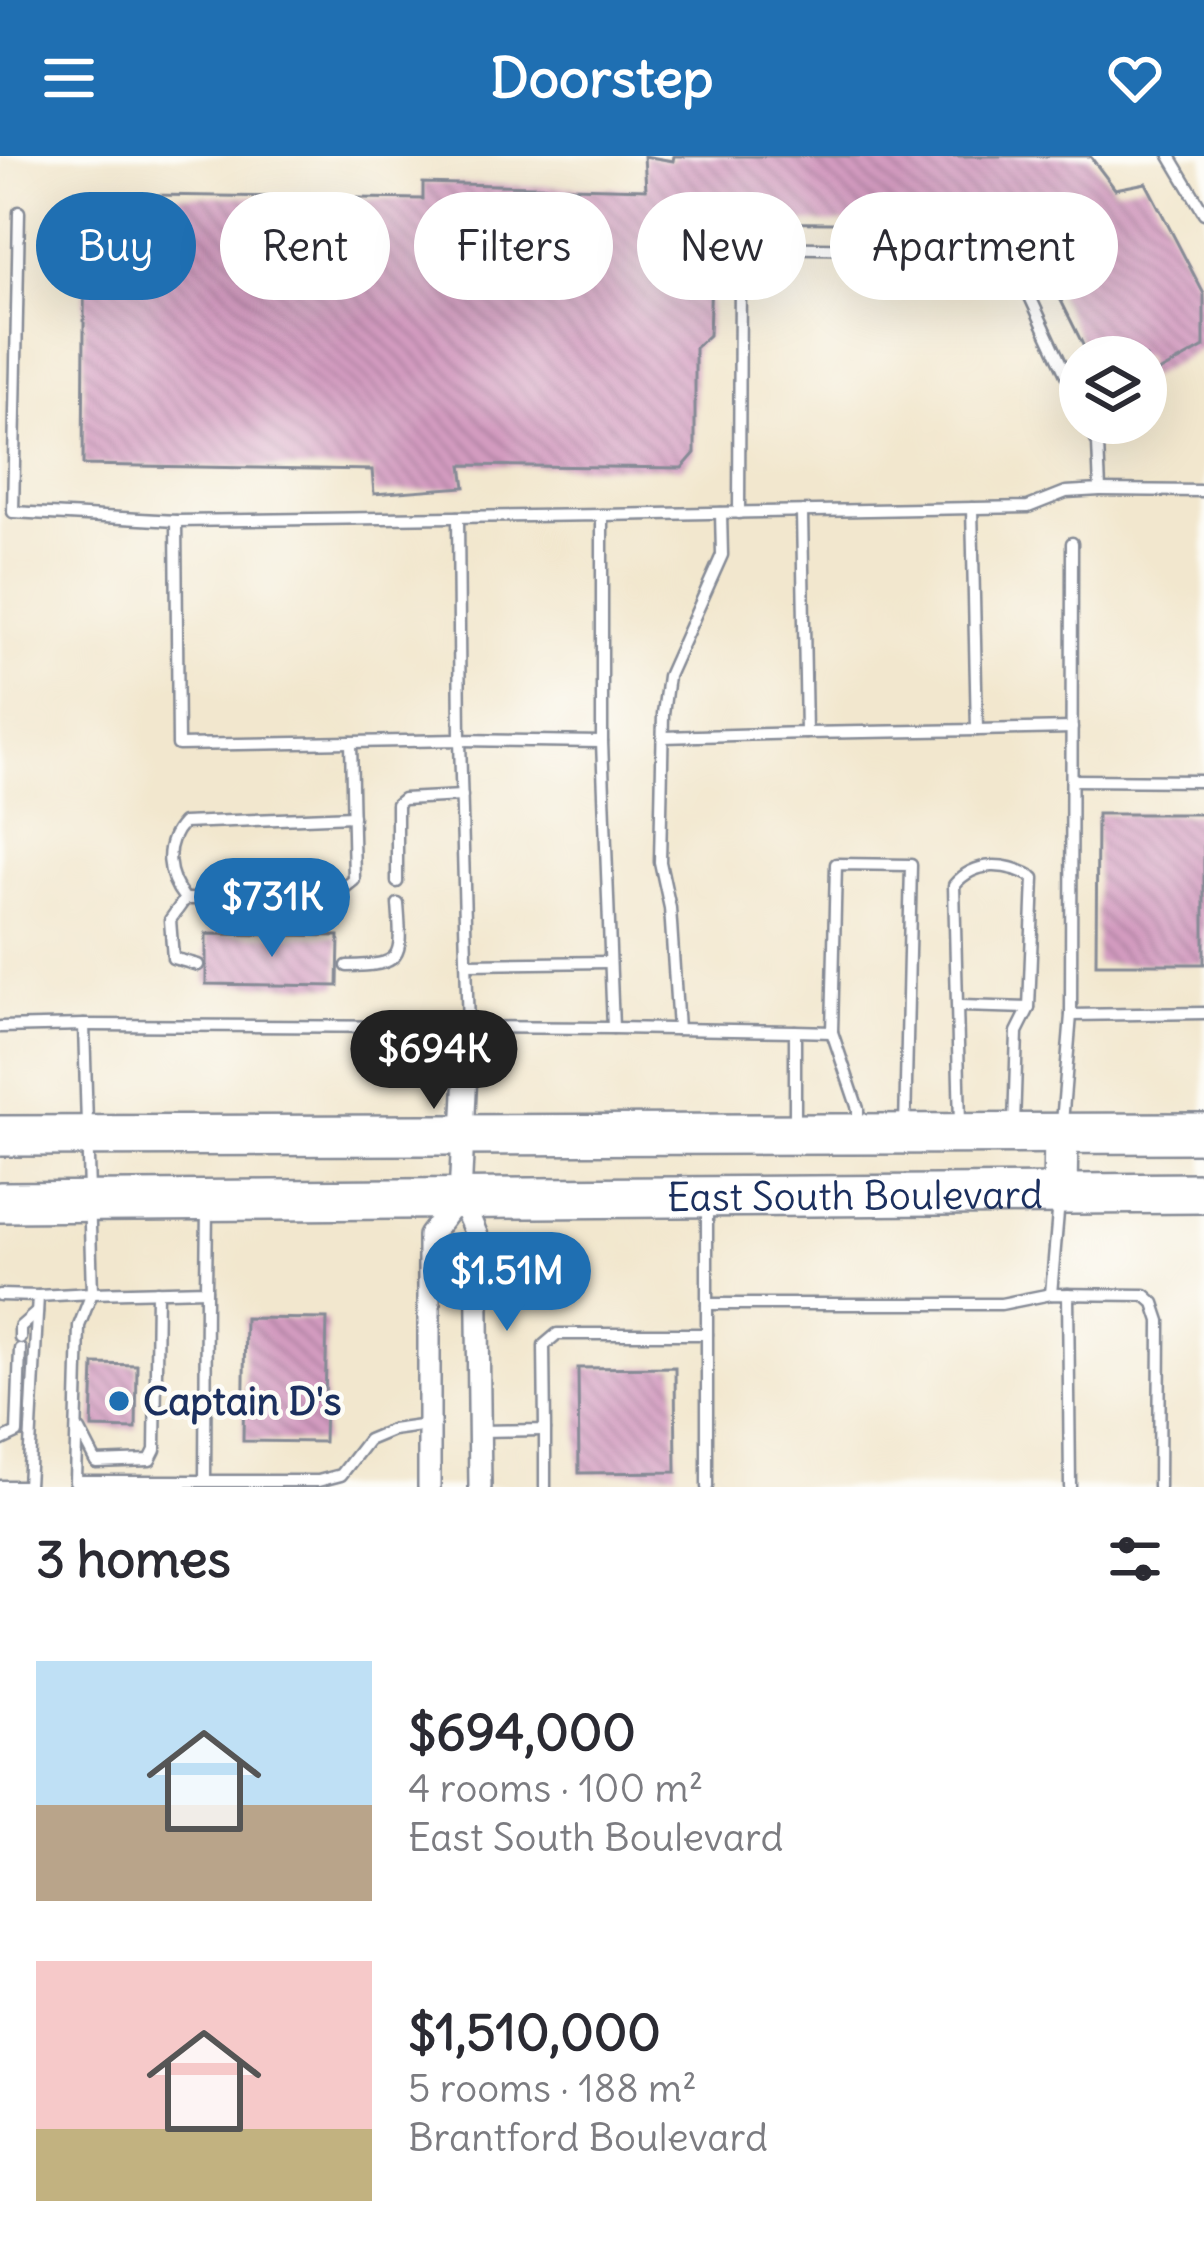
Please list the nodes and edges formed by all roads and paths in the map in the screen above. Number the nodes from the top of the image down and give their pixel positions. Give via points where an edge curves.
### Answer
1 (1170, 156) edge
2 (19, 212) dead end
3 (1204, 213) edge
4 (1059, 360) edge
5 (1098, 444) edge
6 (1100, 490) junction
7 (1204, 491) edge
8 (972, 508) junction
9 (721, 513) junction
10 (739, 513) junction
11 (802, 513) junction
12 (602, 514) junction
13 (458, 517) junction
14 (176, 520) junction
15 (1072, 543) dead end
16 (1072, 728) junction
17 (977, 730) junction
18 (806, 733) junction
19 (663, 737) junction
20 (460, 740) junction
21 (351, 742) junction
22 (602, 742) junction
23 (1072, 780) junction
24 (1204, 781) edge
25 (462, 796) junction
26 (353, 816) junction
27 (397, 881) dead end
28 (185, 899) junction
29 (398, 904) dead end
30 (609, 962) junction
31 (466, 964) junction
32 (198, 965) dead end
33 (347, 966) dead end
34 (961, 1006) junction
35 (1029, 1008) junction
36 (1204, 1013) edge
37 (1071, 1015) junction
38 (84, 1025) junction
39 (0, 1027) edge
40 (613, 1028) junction
41 (678, 1029) junction
42 (468, 1030) junction
43 (796, 1031) junction
44 (832, 1032) junction
45 (1014, 1132) junction
46 (1061, 1132) junction
47 (461, 1133) junction
48 (796, 1133) junction
49 (858, 1133) junction
50 (905, 1133) junction
51 (960, 1133) junction
52 (1204, 1133) edge
53 (0, 1136) edge
54 (84, 1136) junction
55 (1060, 1193) junction
56 (1204, 1193) edge
57 (707, 1196) junction
58 (460, 1197) junction
59 (207, 1199) junction
60 (91, 1200) junction
61 (0, 1202) edge
62 (206, 1290) junction
63 (157, 1291) junction
64 (92, 1293) junction
65 (1051, 1294) junction
66 (1068, 1294) junction
67 (0, 1295) edge
68 (38, 1296) junction
69 (707, 1304) junction
70 (37, 1312) junction
71 (707, 1334) junction
72 (77, 1422) junction
73 (429, 1425) junction
74 (544, 1430) junction
75 (480, 1431) junction
76 (0, 1441) edge
77 (205, 1481) junction
78 (0, 1486) edge
79 (429, 1487) edge
80 (480, 1487) edge
81 (544, 1487) edge
82 (707, 1487) edge
83 (1070, 1487) edge
84 (1159, 1487) edge

1 - 3 lane
2 - 14 lane via 13,512
4 - 10 lane via 1014,262 994,250 759,247 740,266
5 - 6 lane
6 - 7 lane
6 - 8 lane via 1028,507
8 - 11 lane
8 - 17 lane
9 - 10 lane
9 - 12 lane
9 - 19 lane via 722,555 668,676
10 - 11 lane
11 - 18 lane
12 - 13 lane
12 - 22 lane
13 - 14 lane
13 - 20 lane
14 - 21 lane via 178,746
15 - 16 lane
16 - 17 lane
16 - 23 lane
17 - 18 lane
18 - 19 lane
19 - 41 lane via 660,862
20 - 21 lane
20 - 22 lane
20 - 25 lane
21 - 26 lane
22 - 30 lane
23 - 24 lane
23 - 37 lane
25 - 27 lane via 397,804
25 - 31 lane
26 - 28 lane via 354,880 346,892
26 - 28 lane via 183,823 168,863
28 - 32 lane via 170,920 173,958
29 - 33 lane via 396,958 385,966
30 - 31 lane
30 - 40 lane
31 - 42 lane
34 - 35 lane
34 - 35 lane via 954,884 987,866 1034,878
34 - 51 lane
35 - 45 lane via 1017,1032
36 - 37 lane
37 - 46 lane
38 - 39 lane
38 - 42 lane
38 - 54 lane
40 - 41 lane
40 - 42 lane
41 - 43 lane
42 - 47 street
43 - 44 lane
43 - 48 lane
44 - 49 lane
44 - 50 lane via 836,864 911,865
45 - 46 highway, East South Boulevard
45 - 51 highway, East South Boulevard
46 - 52 highway, East South Boulevard
46 - 55 main road
47 - 48 highway, East South Boulevard
47 - 54 highway, East South Boulevard
47 - 58 street
48 - 49 highway, East South Boulevard
49 - 50 highway, East South Boulevard
50 - 51 highway, East South Boulevard
53 - 54 highway, East South Boulevard
54 - 60 lane
55 - 56 highway, East South Boulevard
55 - 57 highway, East South Boulevard
55 - 65 lane
57 - 58 highway, East South Boulevard
57 - 69 lane
58 - 59 highway, East South Boulevard
58 - 73 street via 429,1236
58 - 75 street via 477,1236
59 - 60 highway, East South Boulevard
59 - 62 lane
60 - 61 highway, East South Boulevard
60 - 64 lane
62 - 63 lane
62 - 77 lane
63 - 64 lane
63 - 72 lane via 150,1460 96,1462
64 - 68 lane
64 - 72 lane via 79,1326
65 - 66 lane
65 - 69 lane via 1000,1304
66 - 83 lane
66 - 84 lane via 1133,1294 1154,1303
67 - 68 lane
68 - 70 lane
69 - 71 lane
70 - 76 lane via 20,1327 17,1433
70 - 78 lane via 28,1486
71 - 74 lane via 557,1334 544,1345
71 - 82 lane
72 - 77 lane via 75,1480
73 - 77 lane via 368,1440 341,1475 318,1481
73 - 79 street
74 - 75 lane
74 - 81 lane
75 - 80 street

